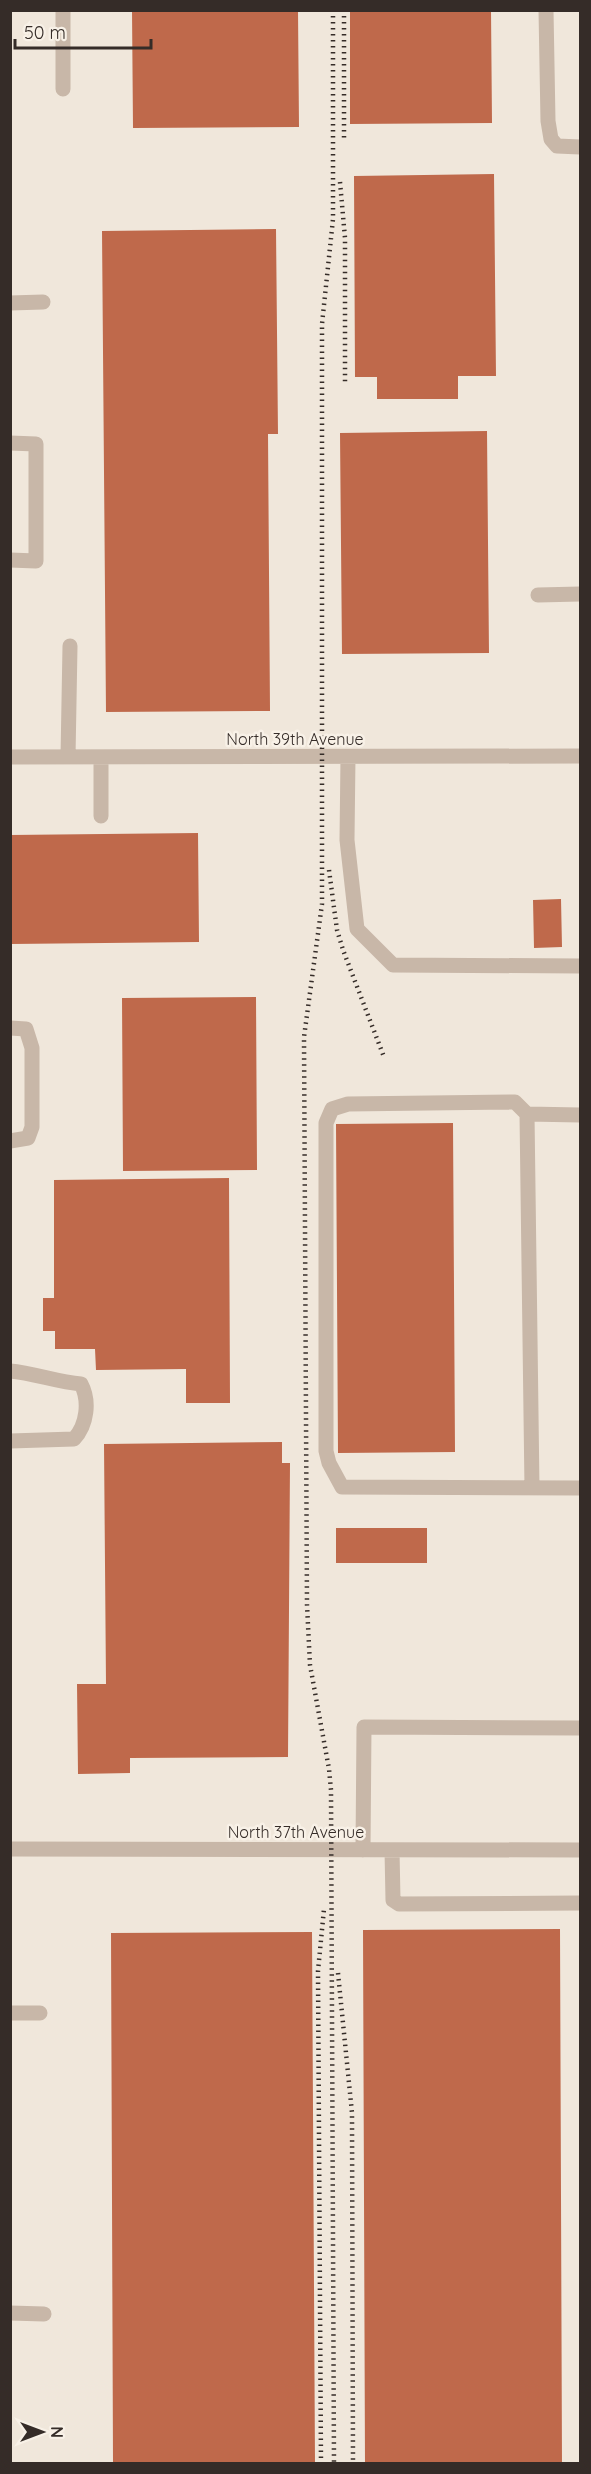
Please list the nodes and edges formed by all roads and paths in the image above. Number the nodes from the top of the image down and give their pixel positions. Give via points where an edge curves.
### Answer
1 (63, 10) edge
2 (546, 10) edge
3 (63, 89) dead end
4 (580, 147) edge
5 (43, 302) dead end
6 (10, 303) edge
7 (10, 443) edge
8 (10, 560) edge
9 (580, 594) edge
10 (538, 595) dead end
11 (70, 646) dead end
12 (580, 756) edge
13 (10, 757) edge
14 (68, 757) junction
15 (101, 757) junction
16 (348, 757) junction
17 (101, 816) dead end
18 (580, 966) edge
19 (10, 1028) edge
20 (527, 1114) junction
21 (580, 1115) edge
22 (10, 1140) edge
23 (10, 1371) edge
24 (10, 1441) edge
25 (532, 1488) junction
26 (580, 1488) edge
27 (580, 1728) edge
28 (10, 1849) edge
29 (363, 1850) junction
30 (392, 1850) junction
31 (580, 1850) edge
32 (580, 1903) edge
33 (10, 2013) edge
34 (40, 2013) dead end
35 (10, 2313) edge
36 (44, 2314) dead end

1 - 3 street
2 - 4 street via 551,139 557,146
5 - 6 street
7 - 8 street via 36,444 36,561
9 - 10 street
11 - 14 street
12 - 16 street, North 39th Avenue
13 - 14 street, North 39th Avenue
14 - 15 street, North 39th Avenue
15 - 16 street, North 39th Avenue
15 - 17 street
16 - 18 street via 347,840 357,929 393,965
19 - 22 street via 26,1029 32,1048 32,1126 28,1138
20 - 21 street
20 - 25 street
20 - 25 street via 515,1102 348,1104 332,1109 326,1123 326,1451 342,1487
23 - 24 street via 81,1384 86,1402 81,1431 74,1439
25 - 26 street
27 - 29 street via 364,1727
28 - 29 street, North 37th Avenue
29 - 30 street, North 37th Avenue
30 - 31 street, North 37th Avenue
30 - 32 street via 393,1900 399,1904
33 - 34 street
35 - 36 street

